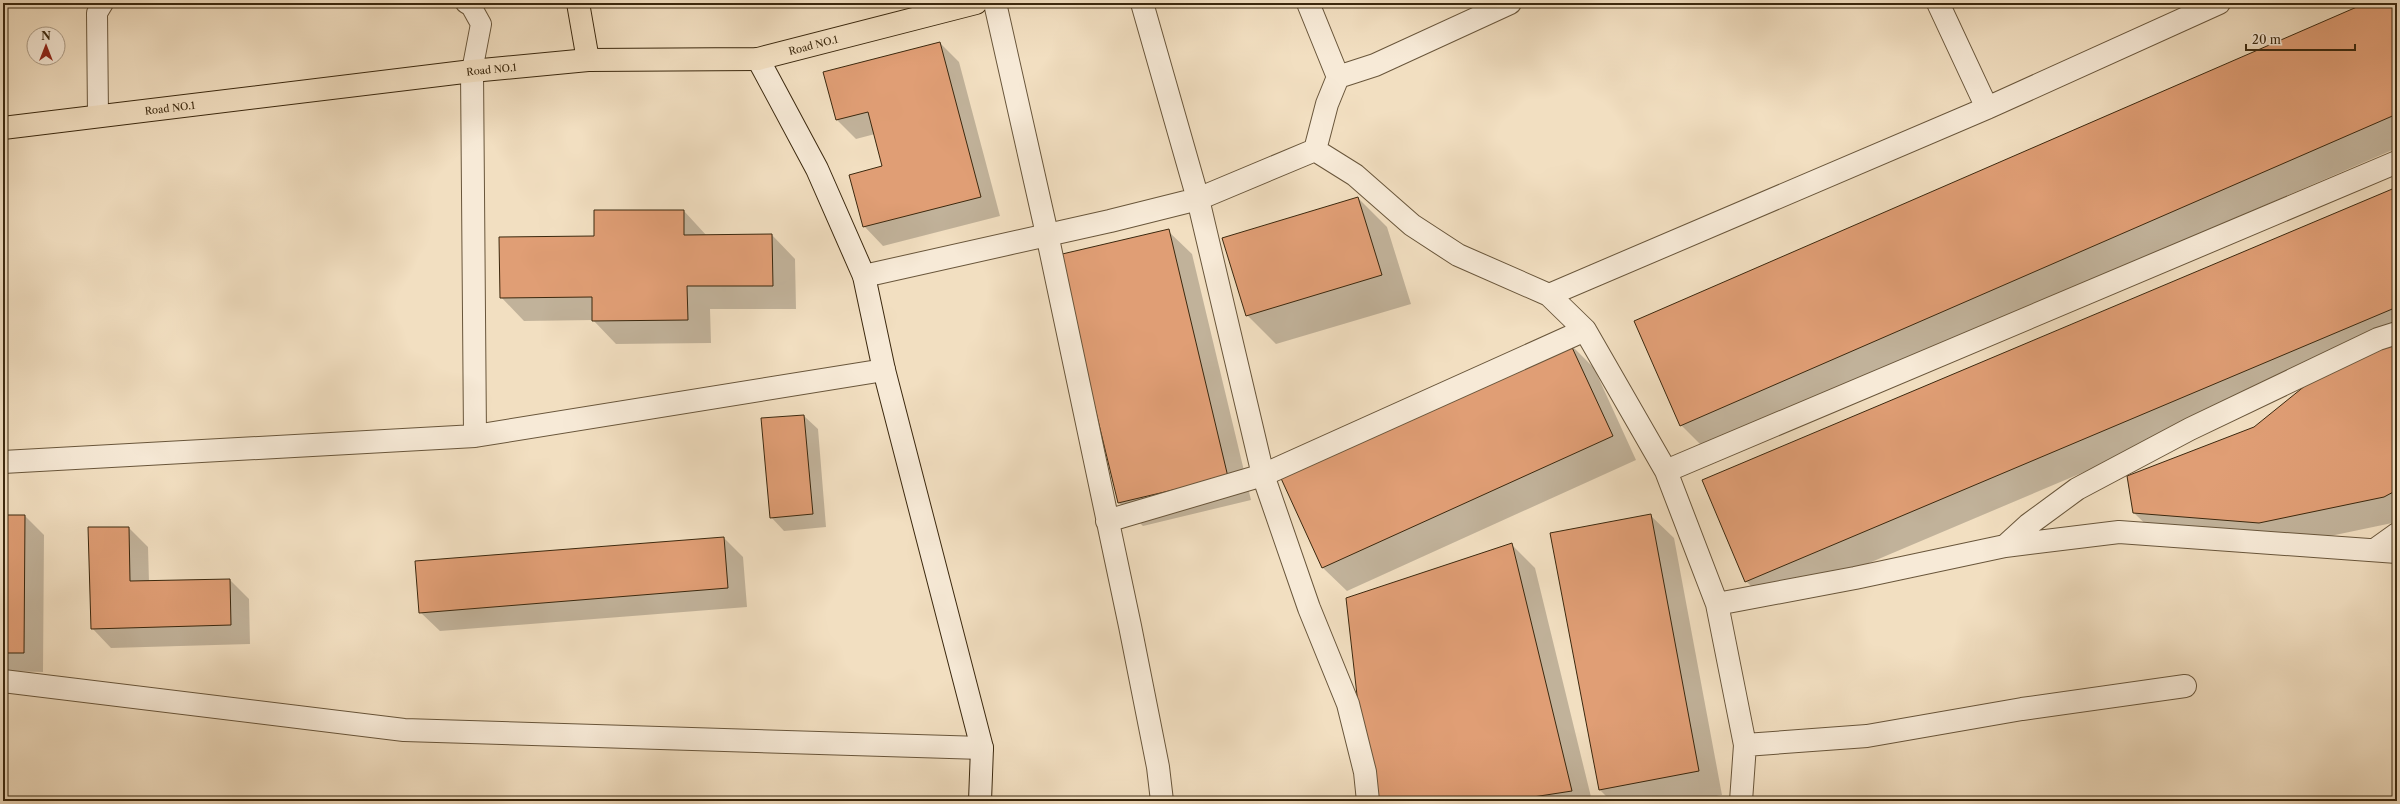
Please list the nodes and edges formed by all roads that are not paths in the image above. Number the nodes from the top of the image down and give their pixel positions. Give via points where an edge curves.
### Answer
1 (103, 3) edge
2 (466, 3) edge
3 (578, 3) edge
4 (976, 3) edge
5 (995, 3) edge
6 (1142, 3) edge
7 (1308, 3) edge
8 (1510, 3) edge
9 (1938, 3) edge
10 (2219, 3) edge
11 (758, 59) junction
12 (588, 60) junction
13 (472, 71) junction
14 (1338, 77) junction
15 (1986, 108) junction
16 (98, 116) junction
17 (3, 128) edge
18 (1315, 150) junction
19 (2397, 162) edge
20 (1198, 199) junction
21 (1047, 234) junction
22 (864, 276) junction
23 (1549, 295) junction
24 (1585, 330) junction
25 (2397, 333) edge
26 (884, 370) junction
27 (474, 436) junction
28 (3, 462) edge
29 (1666, 471) junction
30 (1263, 475) junction
31 (1108, 521) junction
32 (2397, 534) edge
33 (2005, 546) junction
34 (2376, 549) junction
35 (2397, 552) edge
36 (1717, 604) junction
37 (3, 682) edge
38 (2185, 686) dead end
39 (1745, 745) junction
40 (982, 748) junction
41 (980, 801) edge
42 (1162, 801) edge
43 (1368, 801) edge
44 (1741, 801) edge

1 - 16 lane via 97,13
2 - 13 lane via 471,6 481,24
3 - 12 main road
4 - 11 main road, Road NO.1
5 - 21 street
6 - 20 street
7 - 14 street
8 - 14 street via 1375,65
9 - 15 street
10 - 15 street
11 - 12 main road, Road NO.1
11 - 22 street via 817,168
12 - 13 main road, Road NO.1
13 - 16 main road, Road NO.1
13 - 27 street
14 - 18 street via 1327,104
15 - 23 street
16 - 17 main road, Road NO.1
18 - 20 street
18 - 23 street via 1355,175 1412,225 1458,255
19 - 29 street
20 - 21 street
20 - 30 street
21 - 22 street
21 - 31 street
22 - 26 street
23 - 24 street
24 - 29 street
24 - 30 street
25 - 33 street via 2378,339 2190,429 2077,489 2028,525
26 - 27 street
26 - 40 street
27 - 28 street
29 - 36 street
30 - 31 street
30 - 43 street via 1309,608 1348,704 1365,772
31 - 42 street via 1158,767
32 - 34 street
33 - 34 street via 2119,532
33 - 36 street
34 - 35 street
36 - 39 street
37 - 40 street via 404,730
38 - 39 street via 2022,709 1867,736
39 - 44 street
40 - 41 street

